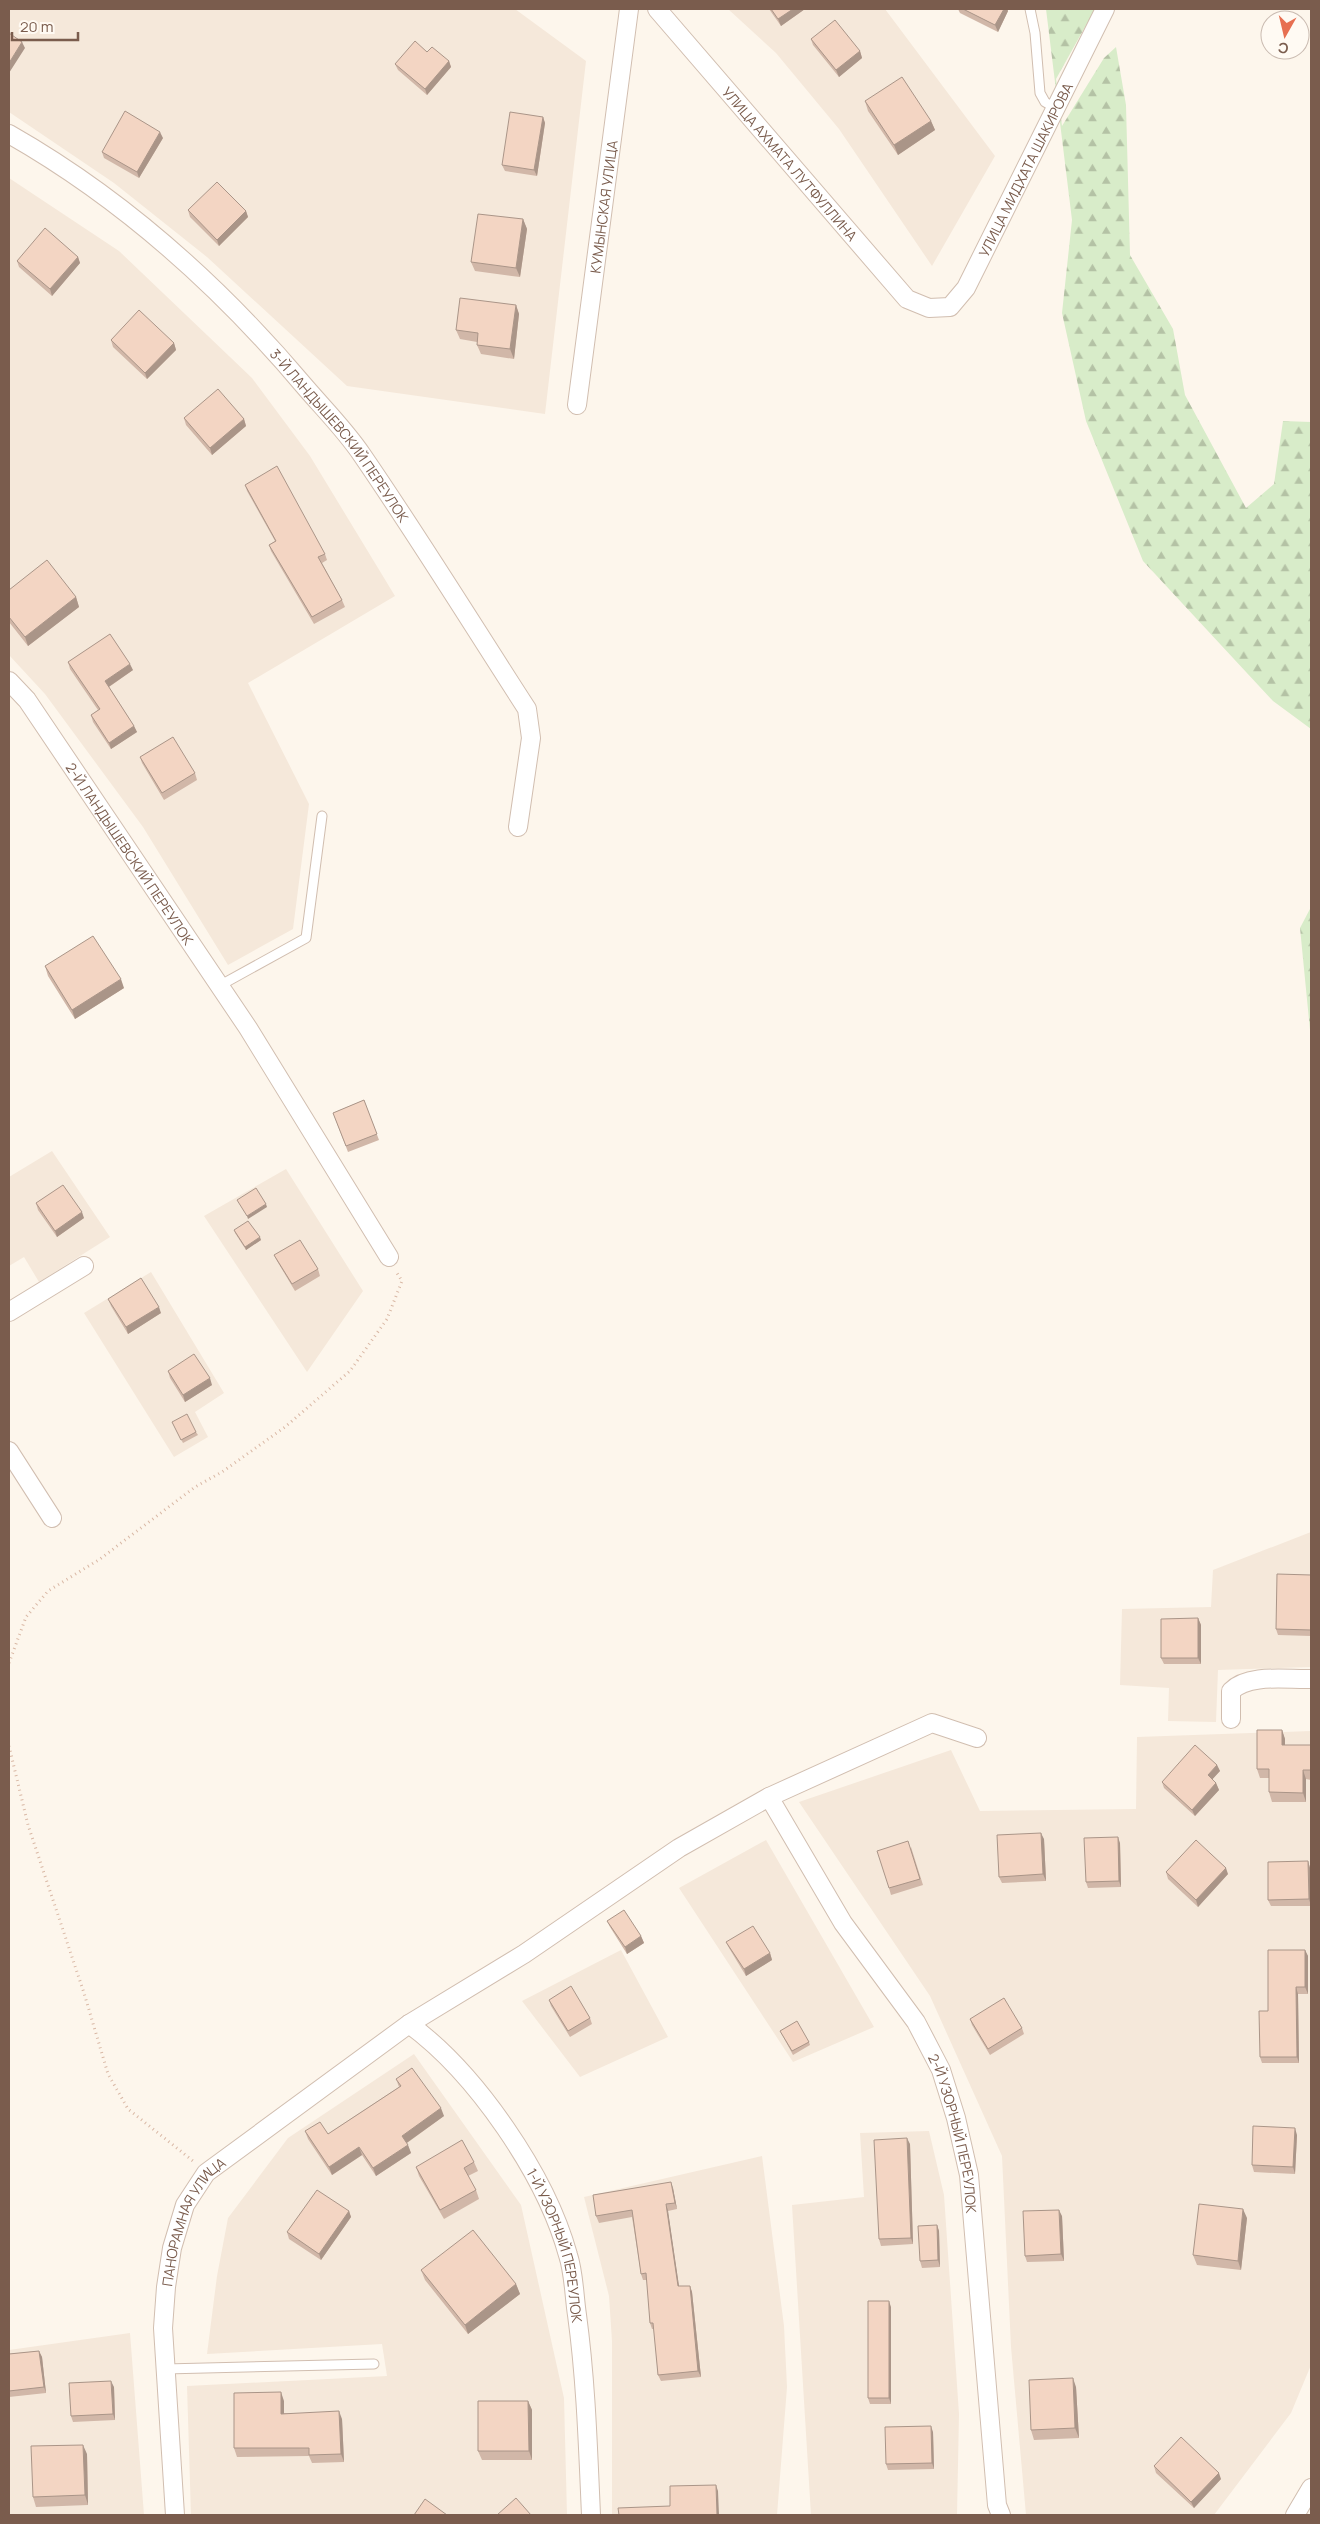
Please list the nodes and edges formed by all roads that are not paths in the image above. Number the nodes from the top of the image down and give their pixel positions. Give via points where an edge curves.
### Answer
1 (629, 9) edge
2 (657, 9) edge
3 (1030, 9) edge
4 (1105, 9) edge
5 (1055, 108) junction
6 (9, 134) edge
7 (929, 308) joint
8 (578, 405) dead end
9 (9, 681) edge
10 (322, 816) dead end
11 (518, 827) dead end
12 (220, 986) junction
13 (389, 1258) road end
14 (84, 1266) dead end
15 (9, 1312) edge
16 (9, 1451) edge
17 (52, 1518) dead end
18 (1311, 1679) edge
19 (1231, 1719) dead end
20 (977, 1738) dead end
21 (769, 1797) junction
22 (409, 2024) junction
23 (374, 2364) dead end
24 (165, 2369) junction
25 (1311, 2488) edge
26 (175, 2515) edge
27 (591, 2515) edge
28 (1002, 2515) edge
29 (1295, 2515) edge

1 - 8 street, КУМЫНСКАЯ УЛИЦА
2 - 7 street, УЛИЦА АХМАТА ЛУТФУЛЛИНА via 907,299
3 - 5 lane via 1040,93 1045,102
4 - 5 street, УЛИЦА МИДХАТА ШАКИРОВА
5 - 7 street, УЛИЦА МИДХАТА ШАКИРОВА via 966,288 950,307
6 - 11 street, 3-Й ЛАНДЫШЕВСКИЙ ПЕРЕУЛОК via 127,212 197,270 268,343 361,453 527,709 531,738
9 - 12 street, 2-Й ЛАНДЫШЕВСКИЙ ПЕРЕУЛОК via 27,700
10 - 12 lane via 306,938
12 - 13 street, 2-Й ЛАНДЫШЕВСКИЙ ПЕРЕУЛОК
14 - 15 street
16 - 17 street
18 - 19 street via 1238,1684 1231,1691
20 - 21 street, ПАНОРАМНАЯ УЛИЦА via 932,1723
21 - 22 street, ПАНОРАМНАЯ УЛИЦА via 679,1848 524,1954
21 - 28 street, 2-Й УЗОРНЫЙ ПЕРЕУЛОК via 844,1923 916,2022 941,2070 969,2175 997,2505
22 - 24 street, ПАНОРАМНАЯ УЛИЦА via 206,2173 185,2205 172,2248 163,2328
22 - 27 street, 1-Й УЗОРНЫЙ ПЕРЕУЛОК via 432,2040 498,2115 542,2190 569,2255 585,2376
23 - 24 lane
24 - 26 street, ПАНОРАМНАЯ УЛИЦА
25 - 29 street

